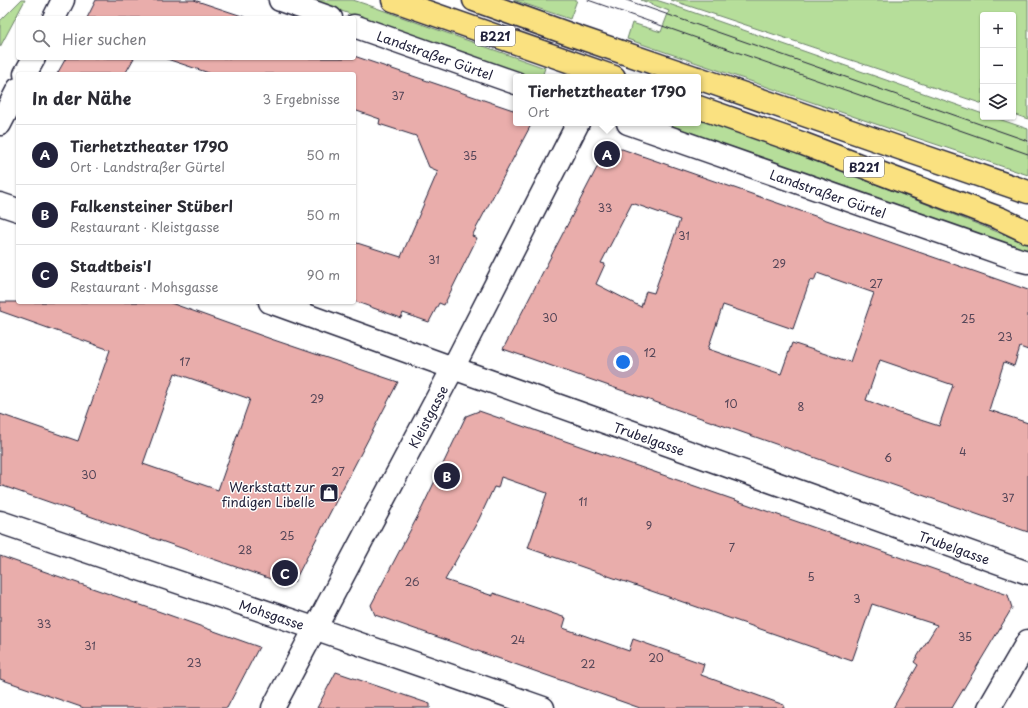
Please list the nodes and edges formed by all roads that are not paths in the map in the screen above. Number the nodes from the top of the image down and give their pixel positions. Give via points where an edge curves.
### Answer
1 (63, 0) edge
2 (280, 0) edge
3 (393, 0) edge
4 (474, 0) edge
5 (55, 16) edge
6 (325, 16) edge
7 (356, 27) edge
8 (607, 47) junction
9 (33, 60) edge
10 (27, 72) edge
11 (600, 74) edge
12 (603, 74) edge
13 (685, 74) edge
14 (701, 79) edge
15 (513, 82) edge
16 (16, 93) edge
17 (701, 107) edge
18 (0, 124) edge
19 (576, 126) edge
20 (637, 126) edge
21 (1028, 192) edge
22 (0, 204) edge
23 (16, 209) edge
24 (1028, 232) edge
25 (1028, 262) edge
26 (276, 304) edge
27 (453, 368) junction
28 (0, 522) edge
29 (1028, 573) edge
30 (314, 628) junction
31 (1028, 641) edge
32 (273, 708) edge
33 (543, 708) edge
34 (988, 708) edge

1 - 5 street
2 - 6 street
3 - 11 main road, B221
4 - 8 main road, B221
7 - 15 street, Landstraßer Gürtel
8 - 12 street
8 - 13 main road, B221
9 - 10 street
14 - 21 main road, B221
16 - 18 street
17 - 24 main road, B221 via 816,148 1001,219
19 - 27 street, Kleistgasse
20 - 25 street, Landstraßer Gürtel
22 - 23 street
26 - 27 street, Trubelgasse
27 - 29 street, Trubelgasse
27 - 30 street, Kleistgasse
28 - 30 street, Mohsgasse
30 - 32 street, Kleistgasse
30 - 33 street, Mohsgasse
31 - 34 street

